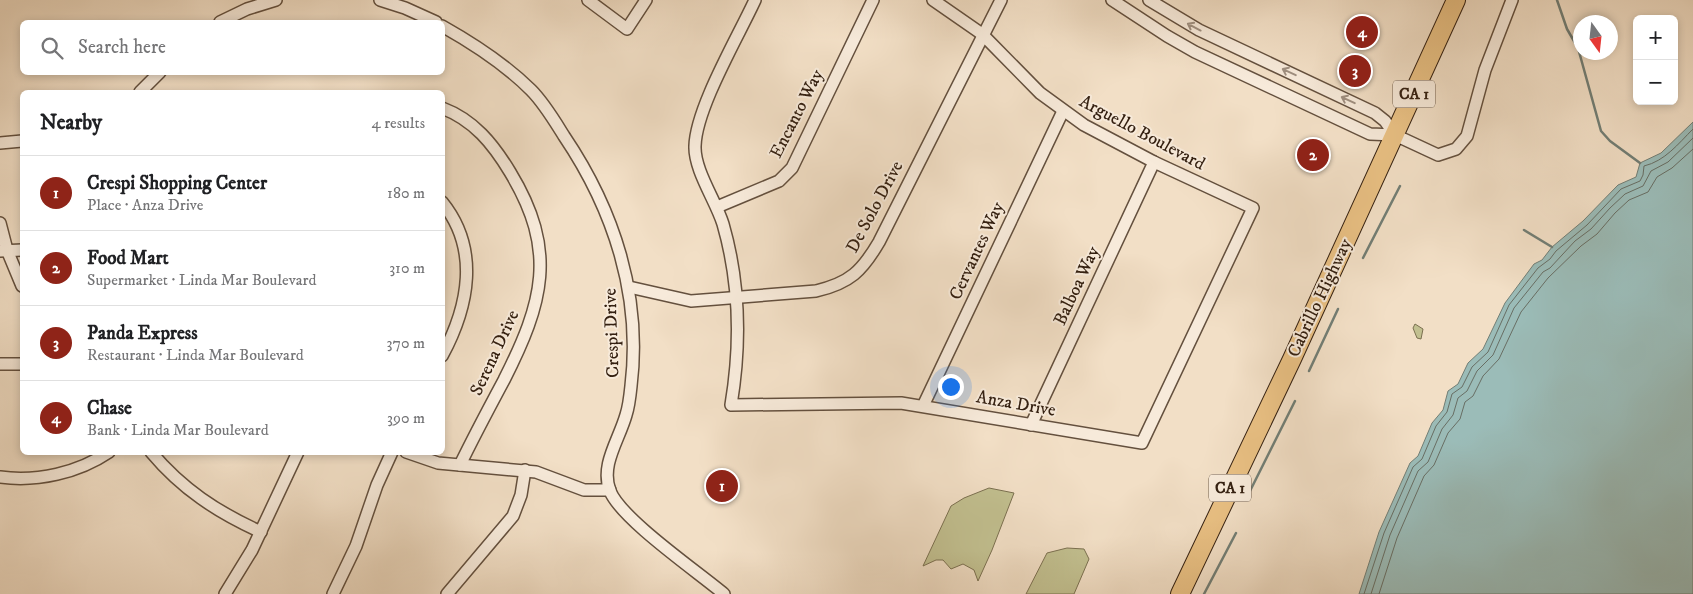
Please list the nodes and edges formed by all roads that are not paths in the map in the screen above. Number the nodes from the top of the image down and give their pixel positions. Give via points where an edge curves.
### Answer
1 (276, 0) edge
2 (380, 0) edge
3 (588, 0) edge
4 (646, 0) edge
5 (755, 0) edge
6 (873, 0) edge
7 (933, 0) edge
8 (1000, 0) edge
9 (1112, 0) edge
10 (1149, 0) edge
11 (1456, 0) edge
12 (1511, 3) edge
13 (224, 20) edge
14 (432, 20) edge
15 (445, 28) edge
16 (982, 34) junction
17 (157, 75) edge
18 (142, 90) edge
19 (445, 109) edge
20 (1062, 111) junction
21 (1395, 136) junction
22 (20, 141) edge
23 (0, 143) edge
24 (1154, 162) junction
25 (445, 205) edge
26 (717, 206) junction
27 (1253, 208) joint
28 (0, 223) edge
29 (3, 250) edge
30 (20, 250) edge
31 (20, 282) edge
32 (629, 287) junction
33 (736, 298) junction
34 (445, 349) edge
35 (0, 364) edge
36 (20, 364) edge
37 (923, 406) junction
38 (1031, 425) junction
39 (104, 455) edge
40 (154, 455) edge
41 (297, 455) edge
42 (391, 455) edge
43 (413, 455) edge
44 (460, 464) junction
45 (525, 470) junction
46 (0, 476) edge
47 (610, 490) junction
48 (261, 532) junction
49 (225, 594) edge
50 (333, 594) edge
51 (447, 594) edge
52 (724, 594) edge
53 (1180, 594) edge

1 - 13 street
2 - 14 street
3 - 4 street via 627,29
5 - 26 street via 703,110 697,131 698,165
6 - 26 street, Encanto Way via 792,168 779,181
7 - 16 street, Arguello Boulevard
8 - 16 street, De Solo Drive
9 - 21 street via 1195,52 1370,134
21 -> 10 street via 1375,113 1199,30
11 - 21 highway, Cabrillo Highway / CA 1
12 - 21 street via 1485,70 1471,125 1463,142 1453,151 1438,155
15 - 32 street, Crespi Drive via 504,67 544,106 599,196 620,251
16 - 20 street, Arguello Boulevard
16 - 33 street, De Solo Drive via 866,264 852,278 832,287
17 - 18 street
19 - 44 street, Serena Drive via 477,129 505,164 527,203 536,230 540,258 538,288 528,331
20 - 24 street, Arguello Boulevard
20 - 37 street, Cervantes Way
21 - 53 highway, Cabrillo Highway / CA 1
22 - 23 street
24 - 27 street, Arguello Boulevard
24 - 38 street, Balboa Way
25 - 34 street via 462,237 468,277 462,311
26 - 33 street via 729,247
27 - 38 street, Anza Drive via 1142,443
28 - 29 street
29 - 30 street
29 - 31 street
32 - 33 street, De Solo Drive via 692,301
32 - 47 street, Crespi Drive via 632,381 626,414 608,464
33 - 37 street, Anza Drive via 737,355 731,404 875,402
35 - 36 street
37 - 38 street, Anza Drive
39 - 46 street via 90,464 63,473 35,477
40 - 48 street via 197,497
41 - 48 street
42 - 50 street via 356,546
43 - 44 street via 428,461
44 - 45 street
45 - 47 street via 584,490
45 - 51 street via 513,516
47 - 52 street, Crespi Drive via 625,513
48 - 49 street

